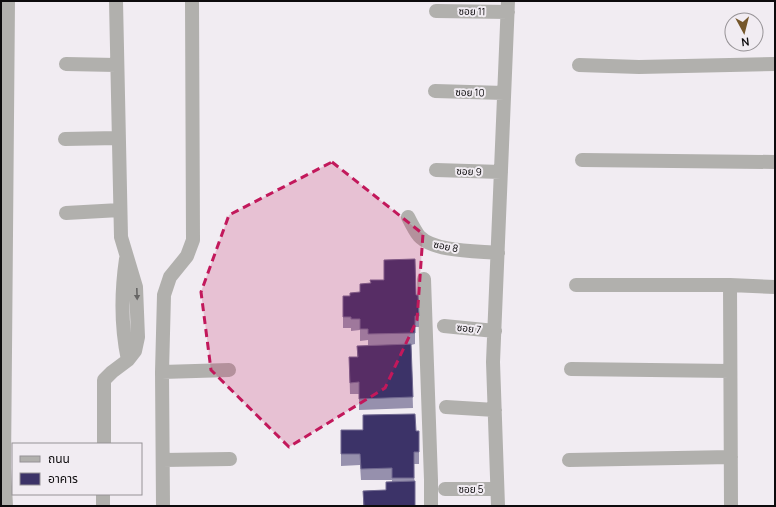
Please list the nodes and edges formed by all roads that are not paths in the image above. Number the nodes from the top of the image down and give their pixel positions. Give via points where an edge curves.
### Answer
1 (8, 1) edge
2 (116, 1) edge
3 (192, 1) edge
4 (508, 6) edge
5 (436, 11) dead end
6 (66, 64) dead end
7 (775, 64) edge
8 (116, 65) junction
9 (579, 65) dead end
10 (4, 90) edge
11 (435, 91) dead end
12 (504, 92) junction
13 (118, 138) junction
14 (65, 139) dead end
15 (582, 160) dead end
16 (775, 162) edge
17 (436, 170) dead end
18 (501, 172) junction
19 (120, 210) junction
20 (66, 213) dead end
21 (408, 217) dead end
22 (498, 253) junction
23 (424, 279) dead end
24 (3, 280) edge
25 (576, 285) dead end
26 (730, 285) junction
27 (775, 287) edge
28 (444, 326) dead end
29 (494, 331) junction
30 (571, 369) dead end
31 (3, 370) edge
32 (229, 370) dead end
33 (730, 371) junction
34 (162, 372) junction
35 (446, 407) dead end
36 (495, 410) junction
37 (104, 443) edge
38 (731, 458) junction
39 (230, 459) dead end
40 (163, 460) junction
41 (569, 460) dead end
42 (2, 468) edge
43 (445, 489) dead end
44 (497, 489) junction
45 (104, 495) edge
46 (6, 506) edge
47 (103, 506) edge
48 (163, 506) edge
49 (431, 506) edge
50 (498, 506) edge
51 (731, 506) edge

1 - 10 street
2 - 8 street
3 - 34 street via 193,240 187,256 170,277 164,295
4 - 5 street, ซอย 11
4 - 12 street
6 - 8 street
7 - 9 street via 639,67
8 - 13 street
10 - 24 street
11 - 12 street, ซอย 10
12 - 18 street
13 - 14 street
13 - 19 street
15 - 16 street
17 - 18 street, ซอย 9
18 - 22 street
19 - 20 street
19 - 37 street via 121,237 126,256 122,286 124,339 128,360 104,380
21 - 22 street, ซอย 8 via 419,236 430,244
22 - 29 street
23 - 49 street
24 - 31 street
25 - 26 street
26 - 27 street
26 - 33 street
28 - 29 street, ซอย 7
29 - 36 street
30 - 33 street
31 - 42 street
32 - 34 street
33 - 38 street
34 - 40 street
35 - 36 street
36 - 44 street
38 - 41 street
38 - 51 street
39 - 40 street
40 - 48 street
42 - 46 street
43 - 44 street, ซอย 5
44 - 50 street
45 - 47 street

